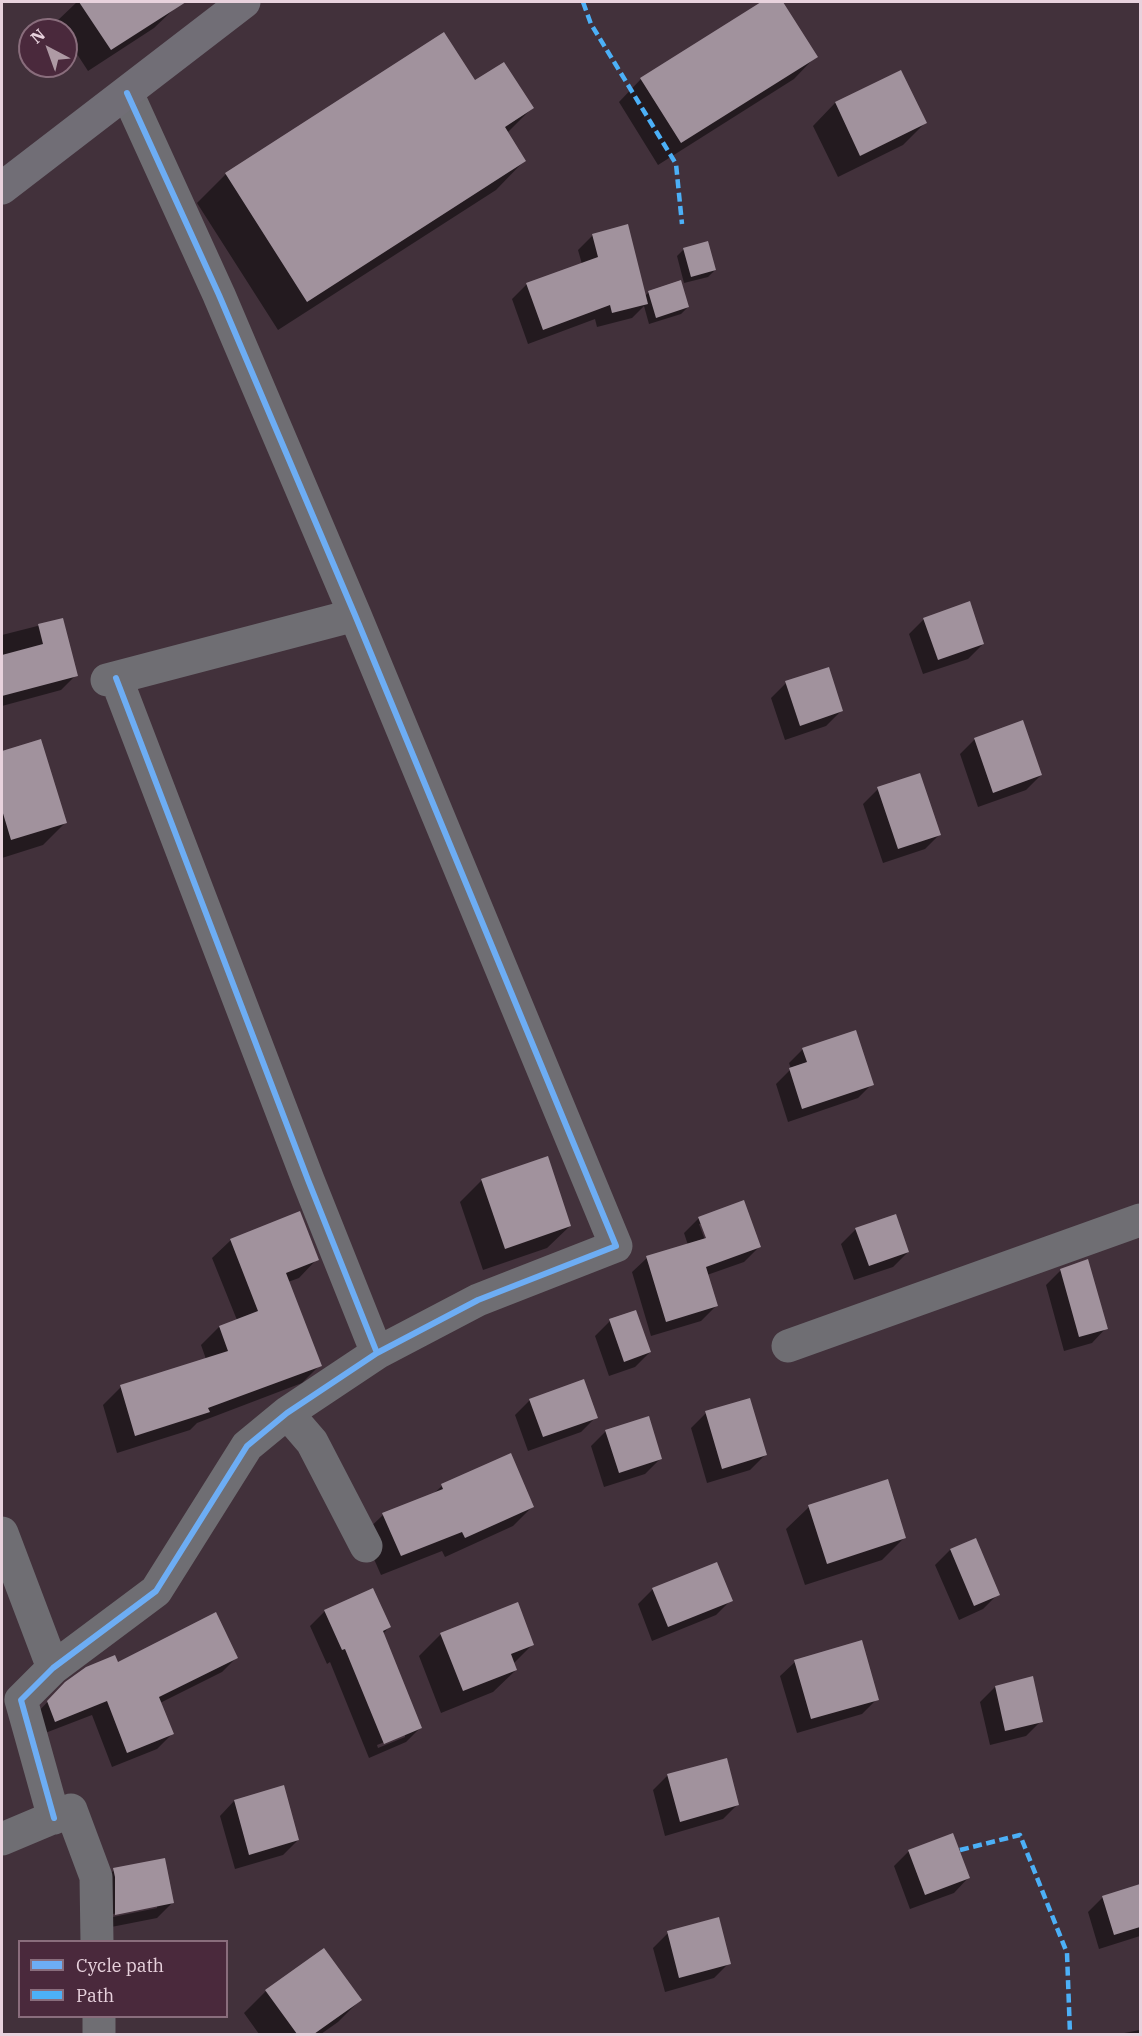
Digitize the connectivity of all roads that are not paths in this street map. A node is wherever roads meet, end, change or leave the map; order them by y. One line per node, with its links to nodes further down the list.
1 (226, 8): 2 (main road)
2 (127, 93): 3 (main road); 4 (street)
3 (2, 188)
4 (355, 615): 7 (street); 7 (street)
5 (1140, 1220): 6 (street)
6 (788, 1346)
7 (377, 1353): 8 (street)
8 (287, 1413): 10 (street); 11 (street)
9 (2, 1533): 11 (street)
10 (366, 1546)
11 (53, 1668): 12 (street)
12 (54, 1818): 13 (street); 14 (street)
13 (2, 1839)
14 (97, 1940)
15 (99, 2018): 16 (street)
16 (99, 2034)

